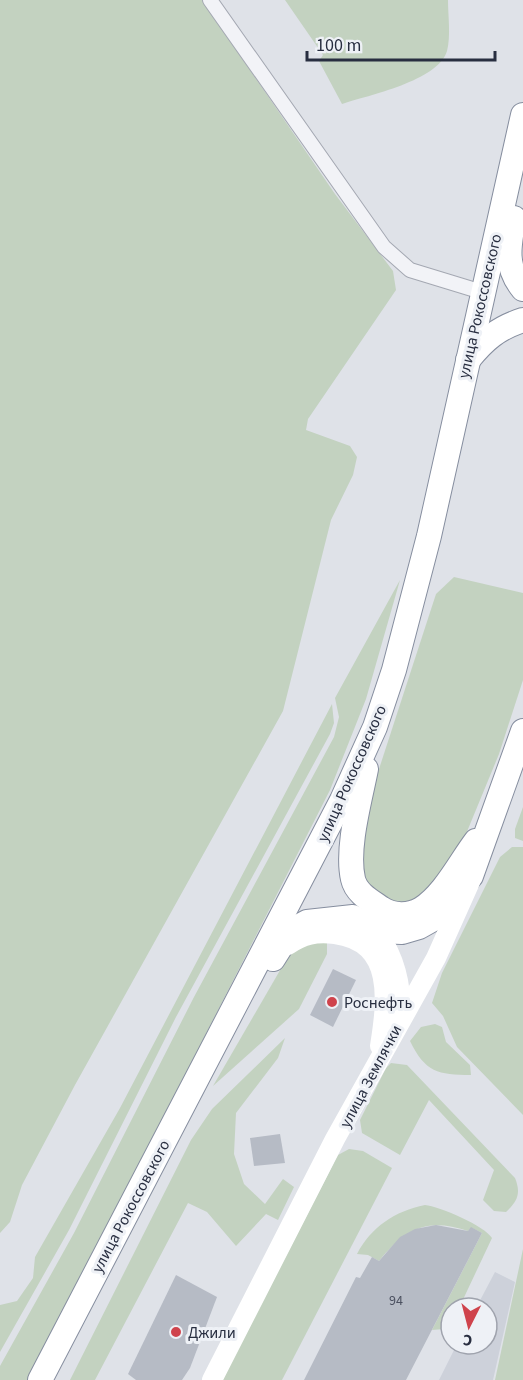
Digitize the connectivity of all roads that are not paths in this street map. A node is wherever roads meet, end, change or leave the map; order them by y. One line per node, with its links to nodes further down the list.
1 (210, 0): 7 (street)
2 (523, 115): 7 (highway, улица Рокоссовского)
3 (523, 177): 4 (highway, улица Рокоссовского)
4 (509, 241): 5 (main road); 6 (highway, улица Рокоссовского)
5 (523, 271)
6 (523, 289)
7 (482, 292): 9 (highway, улица Рокоссовского)
8 (523, 321): 9 (highway)
9 (466, 362): 10 (highway, улица Рокоссовского)
10 (375, 727): 12 (highway, улица Рокоссовского); 13 (highway)
11 (523, 731): 13 (highway, улица Землячки)
12 (342, 800): 15 (highway); 20 (highway, улица Рокоссовского)
13 (489, 825): 14 (highway, улица Землячки)
14 (471, 876): 16 (highway); 18 (main road, улица Землячки)
15 (353, 917): 16 (highway); 17 (highway, улица Рокоссовского)
16 (377, 931): 18 (main road)
17 (276, 953): 19 (main road); 21 (highway, улица Рокоссовского)
18 (401, 1018): 19 (main road, улица Землячки)
19 (376, 1066): 22 (main road, улица Землячки)
20 (39, 1380)
21 (57, 1380)
22 (212, 1380)

